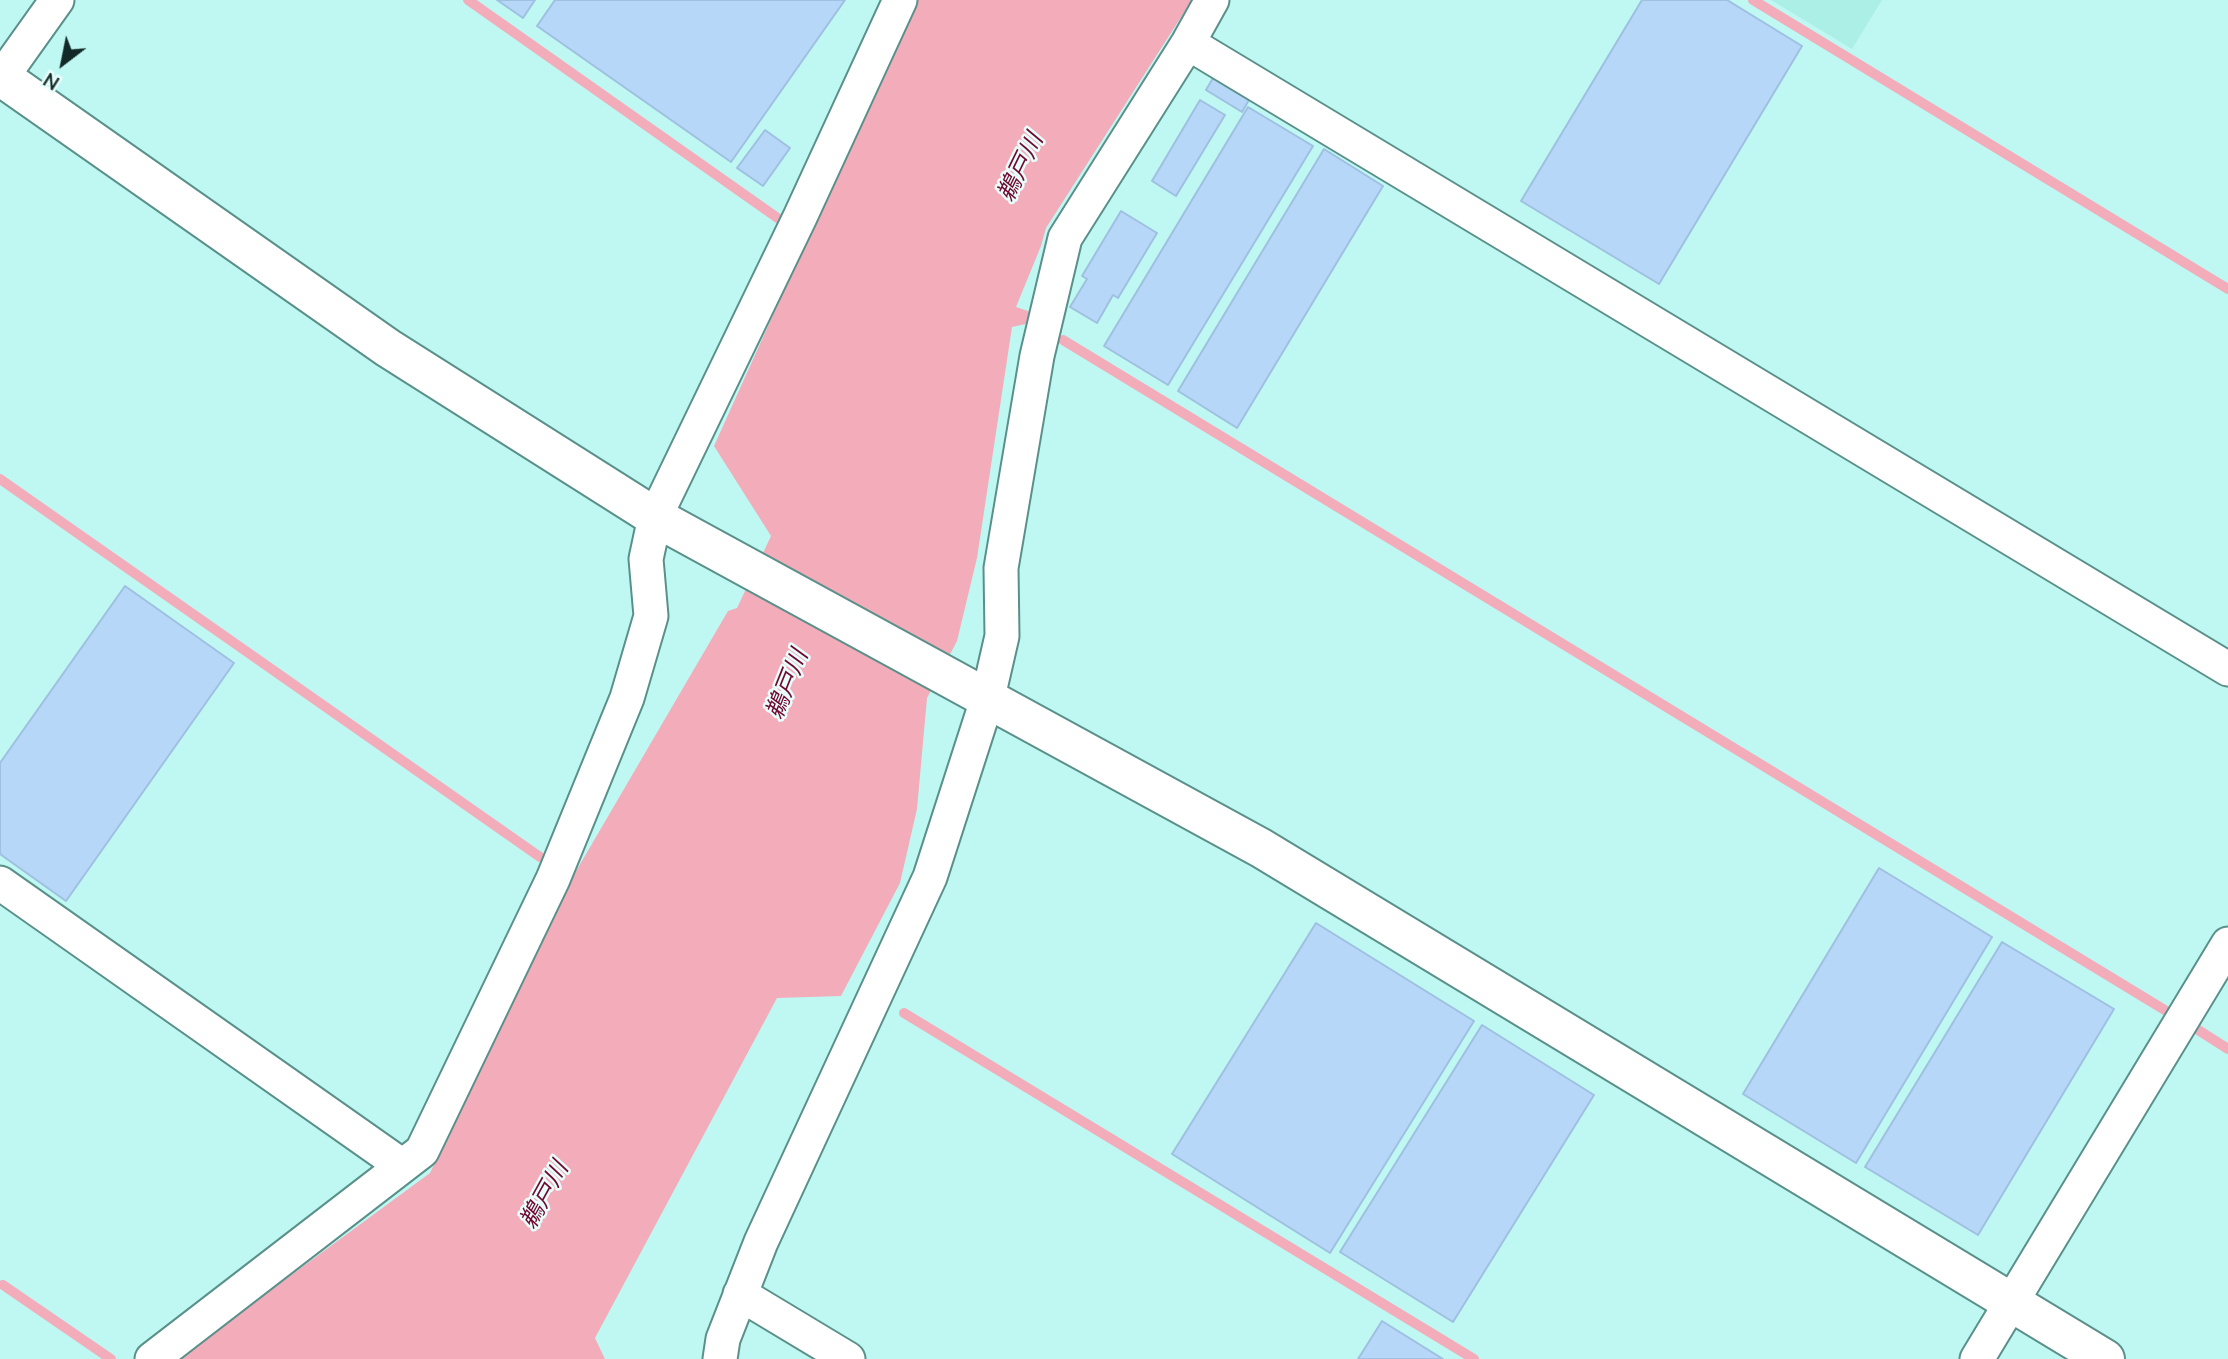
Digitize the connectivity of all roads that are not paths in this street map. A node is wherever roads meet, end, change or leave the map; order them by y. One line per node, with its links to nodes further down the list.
1 (57, 0): 5 (street)
2 (900, 0): 6 (street)
3 (1212, 0): 4 (street)
4 (1188, 43): 7 (street); 8 (street)
5 (1, 78): 6 (street)
6 (655, 517): 8 (street); 11 (street)
7 (2228, 669)
8 (988, 697): 12 (street); 13 (street)
9 (0, 883): 11 (street)
10 (2228, 944): 13 (street)
11 (401, 1165): 14 (street)
12 (740, 1294): 15 (street); 16 (street)
13 (2012, 1302): 17 (street); 18 (street)
14 (152, 1359)
15 (720, 1359)
16 (848, 1359)
17 (1977, 1359)
18 (2105, 1359)

